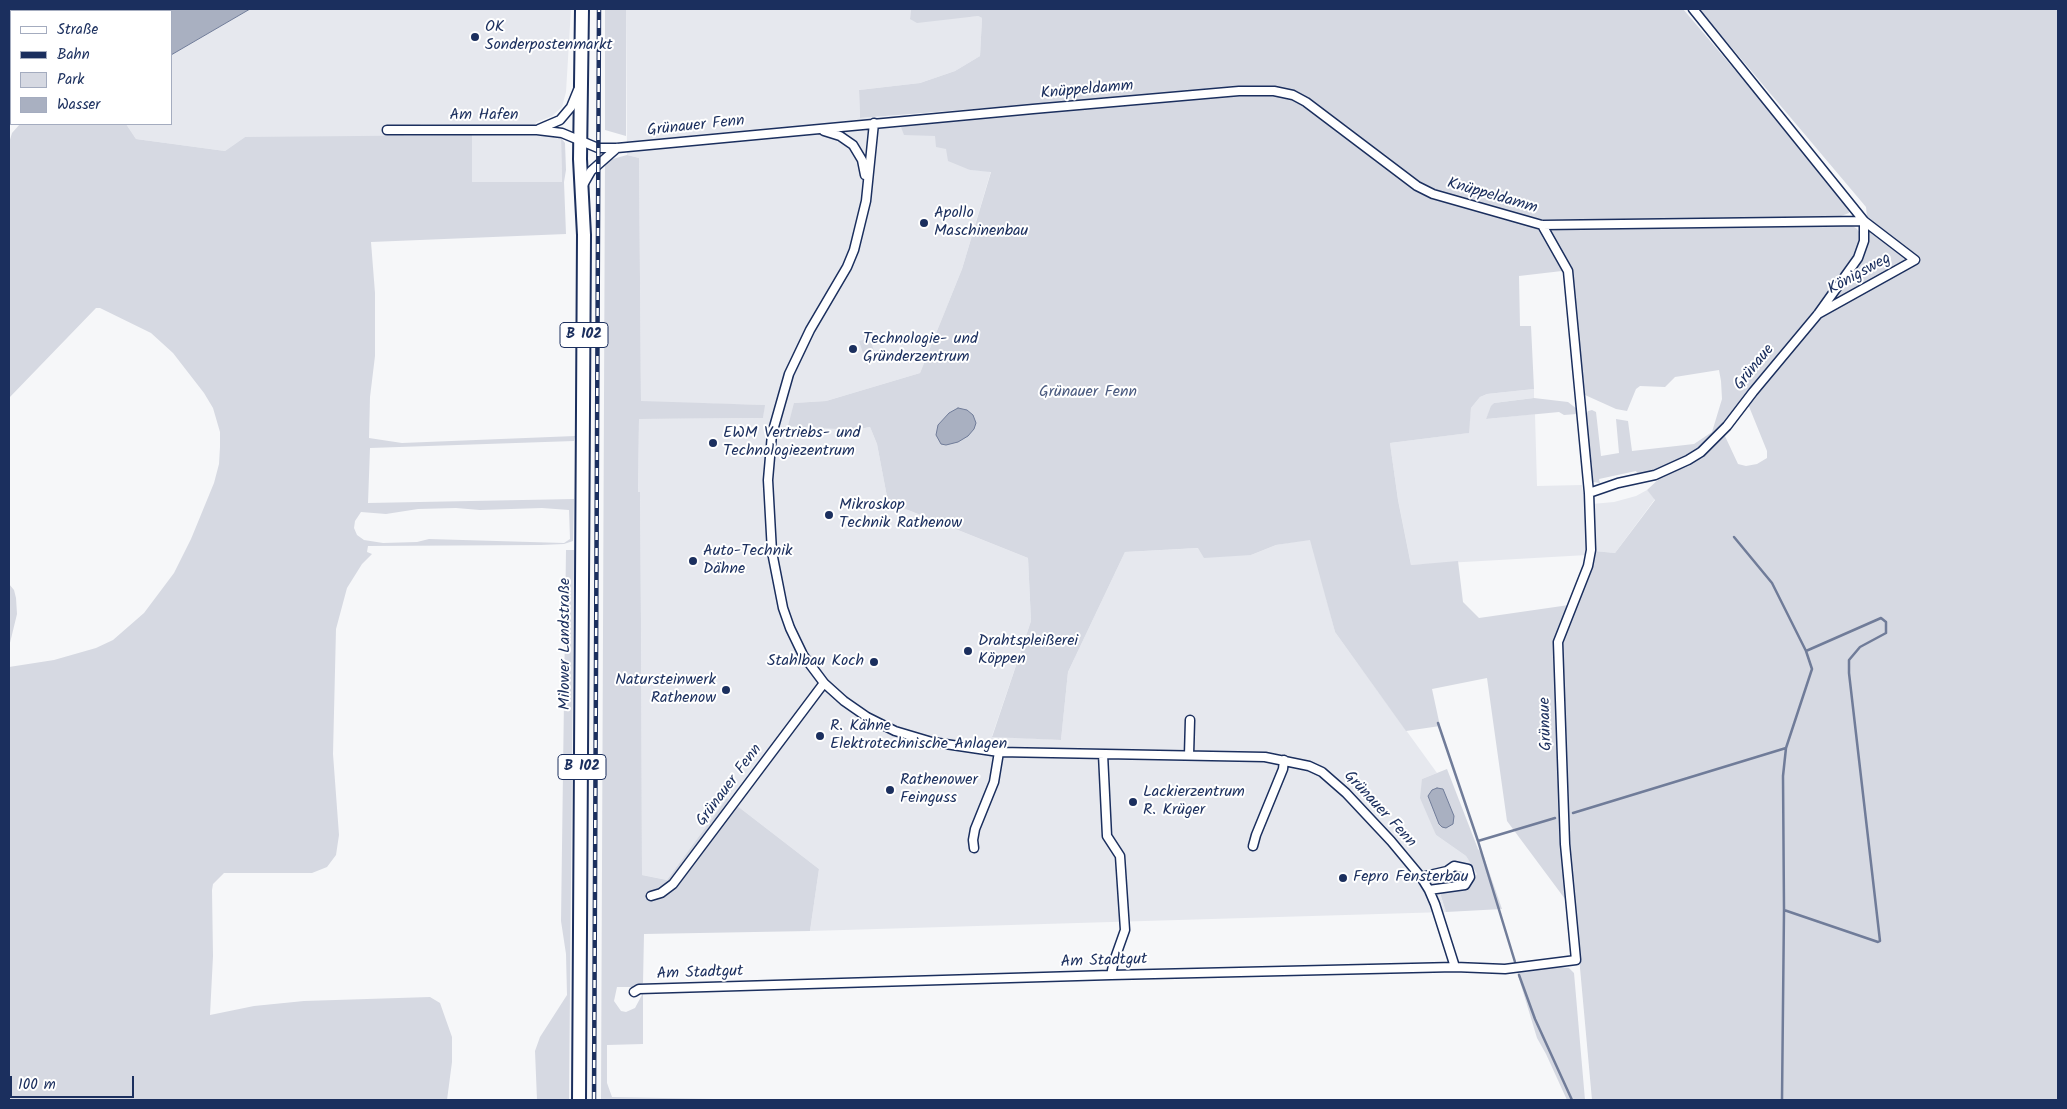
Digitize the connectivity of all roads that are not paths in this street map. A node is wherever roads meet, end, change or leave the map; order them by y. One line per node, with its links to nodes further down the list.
1 (582, 9): 3 (main road, Milower Landstraße / B 102)
2 (1693, 9): 12 (street)
3 (581, 84): 7 (street, Milower Landstraße); 8 (main road, Milower Landstraße / B 102)
4 (874, 123): 5 (street, Grünauer Fenn); 11 (street, Grünauer Fenn); 13 (street, Knüppeldamm)
5 (816, 129): 9 (street, Grünauer Fenn); 11 (street, Grünauer Fenn)
6 (388, 130): 7 (street, Am Hafen)
7 (537, 130): 8 (street, Am Hafen)
8 (580, 140): 9 (street, Grünauer Fenn); 10 (main road, Milower Landstraße / B 102)
9 (617, 148): 10 (street)
10 (582, 188): 31 (main road, Milower Landstraße / B 102)
11 (867, 189): 16 (street, Grünauer Fenn)
12 (1864, 221): 13 (street, Knüppeldamm); 14 (street, Grünaue); 14 (street, Königsweg)
13 (1542, 225): 15 (street, Grünaue)
14 (1818, 314): 15 (street, Grünaue)
15 (1589, 493): 27 (street, Grünaue)
16 (824, 683): 18 (street, Grünauer Fenn); 26 (street, Grünauer Fenn)
17 (1190, 720): 20 (street)
18 (999, 752): 19 (street, Grünauer Fenn); 23 (street)
19 (1102, 754): 20 (street, Grünauer Fenn); 29 (street)
20 (1188, 755): 21 (street, Grünauer Fenn)
21 (1284, 760): 22 (street); 24 (street, Grünauer Fenn)
22 (1253, 846)
23 (974, 848)
24 (1421, 877): 25 (street, Grünauer Fenn); 25 (street)
25 (1429, 890): 28 (street, Grünauer Fenn)
26 (651, 896)
27 (1576, 960): 28 (street, Am Stadtgut)
28 (1455, 967): 29 (street, Am Stadtgut)
29 (1112, 975): 30 (street, Am Stadtgut)
30 (634, 992)
31 (579, 1100)

